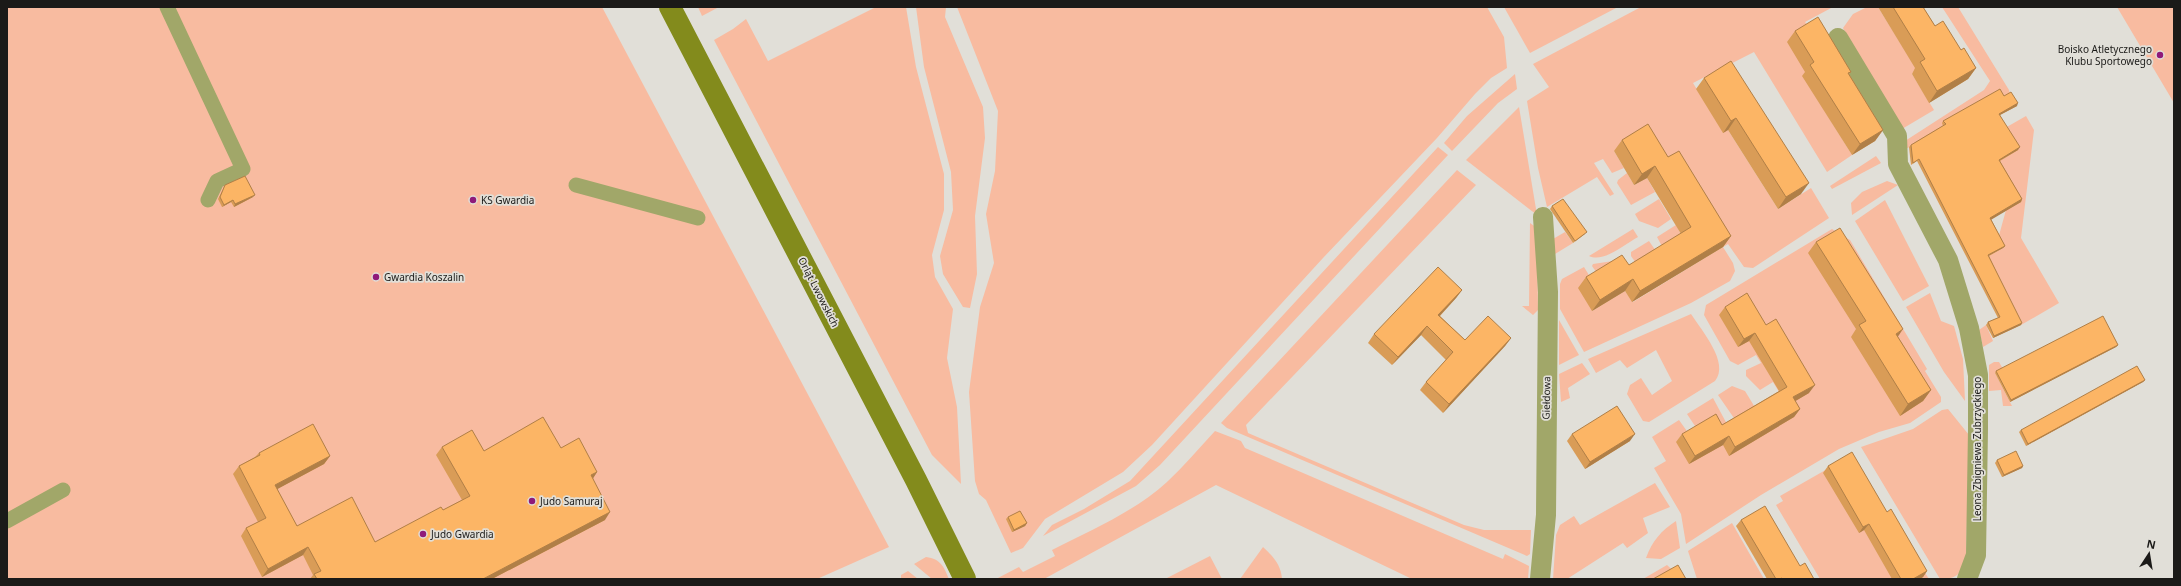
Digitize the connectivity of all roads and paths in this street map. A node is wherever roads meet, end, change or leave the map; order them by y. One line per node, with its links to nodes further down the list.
1 (167, 7): 5 (street)
2 (670, 7): 10 (main road, Orląt Lwowskich)
3 (1838, 38): 12 (street, Leona Zbigniewa Zubrzyckiego)
4 (576, 185): 7 (street)
5 (208, 200)
6 (1543, 217): 11 (street, Giełdowa)
7 (698, 218)
8 (63, 490): 9 (street)
9 (7, 521)
10 (965, 579)
11 (1540, 579)
12 (1967, 579)

